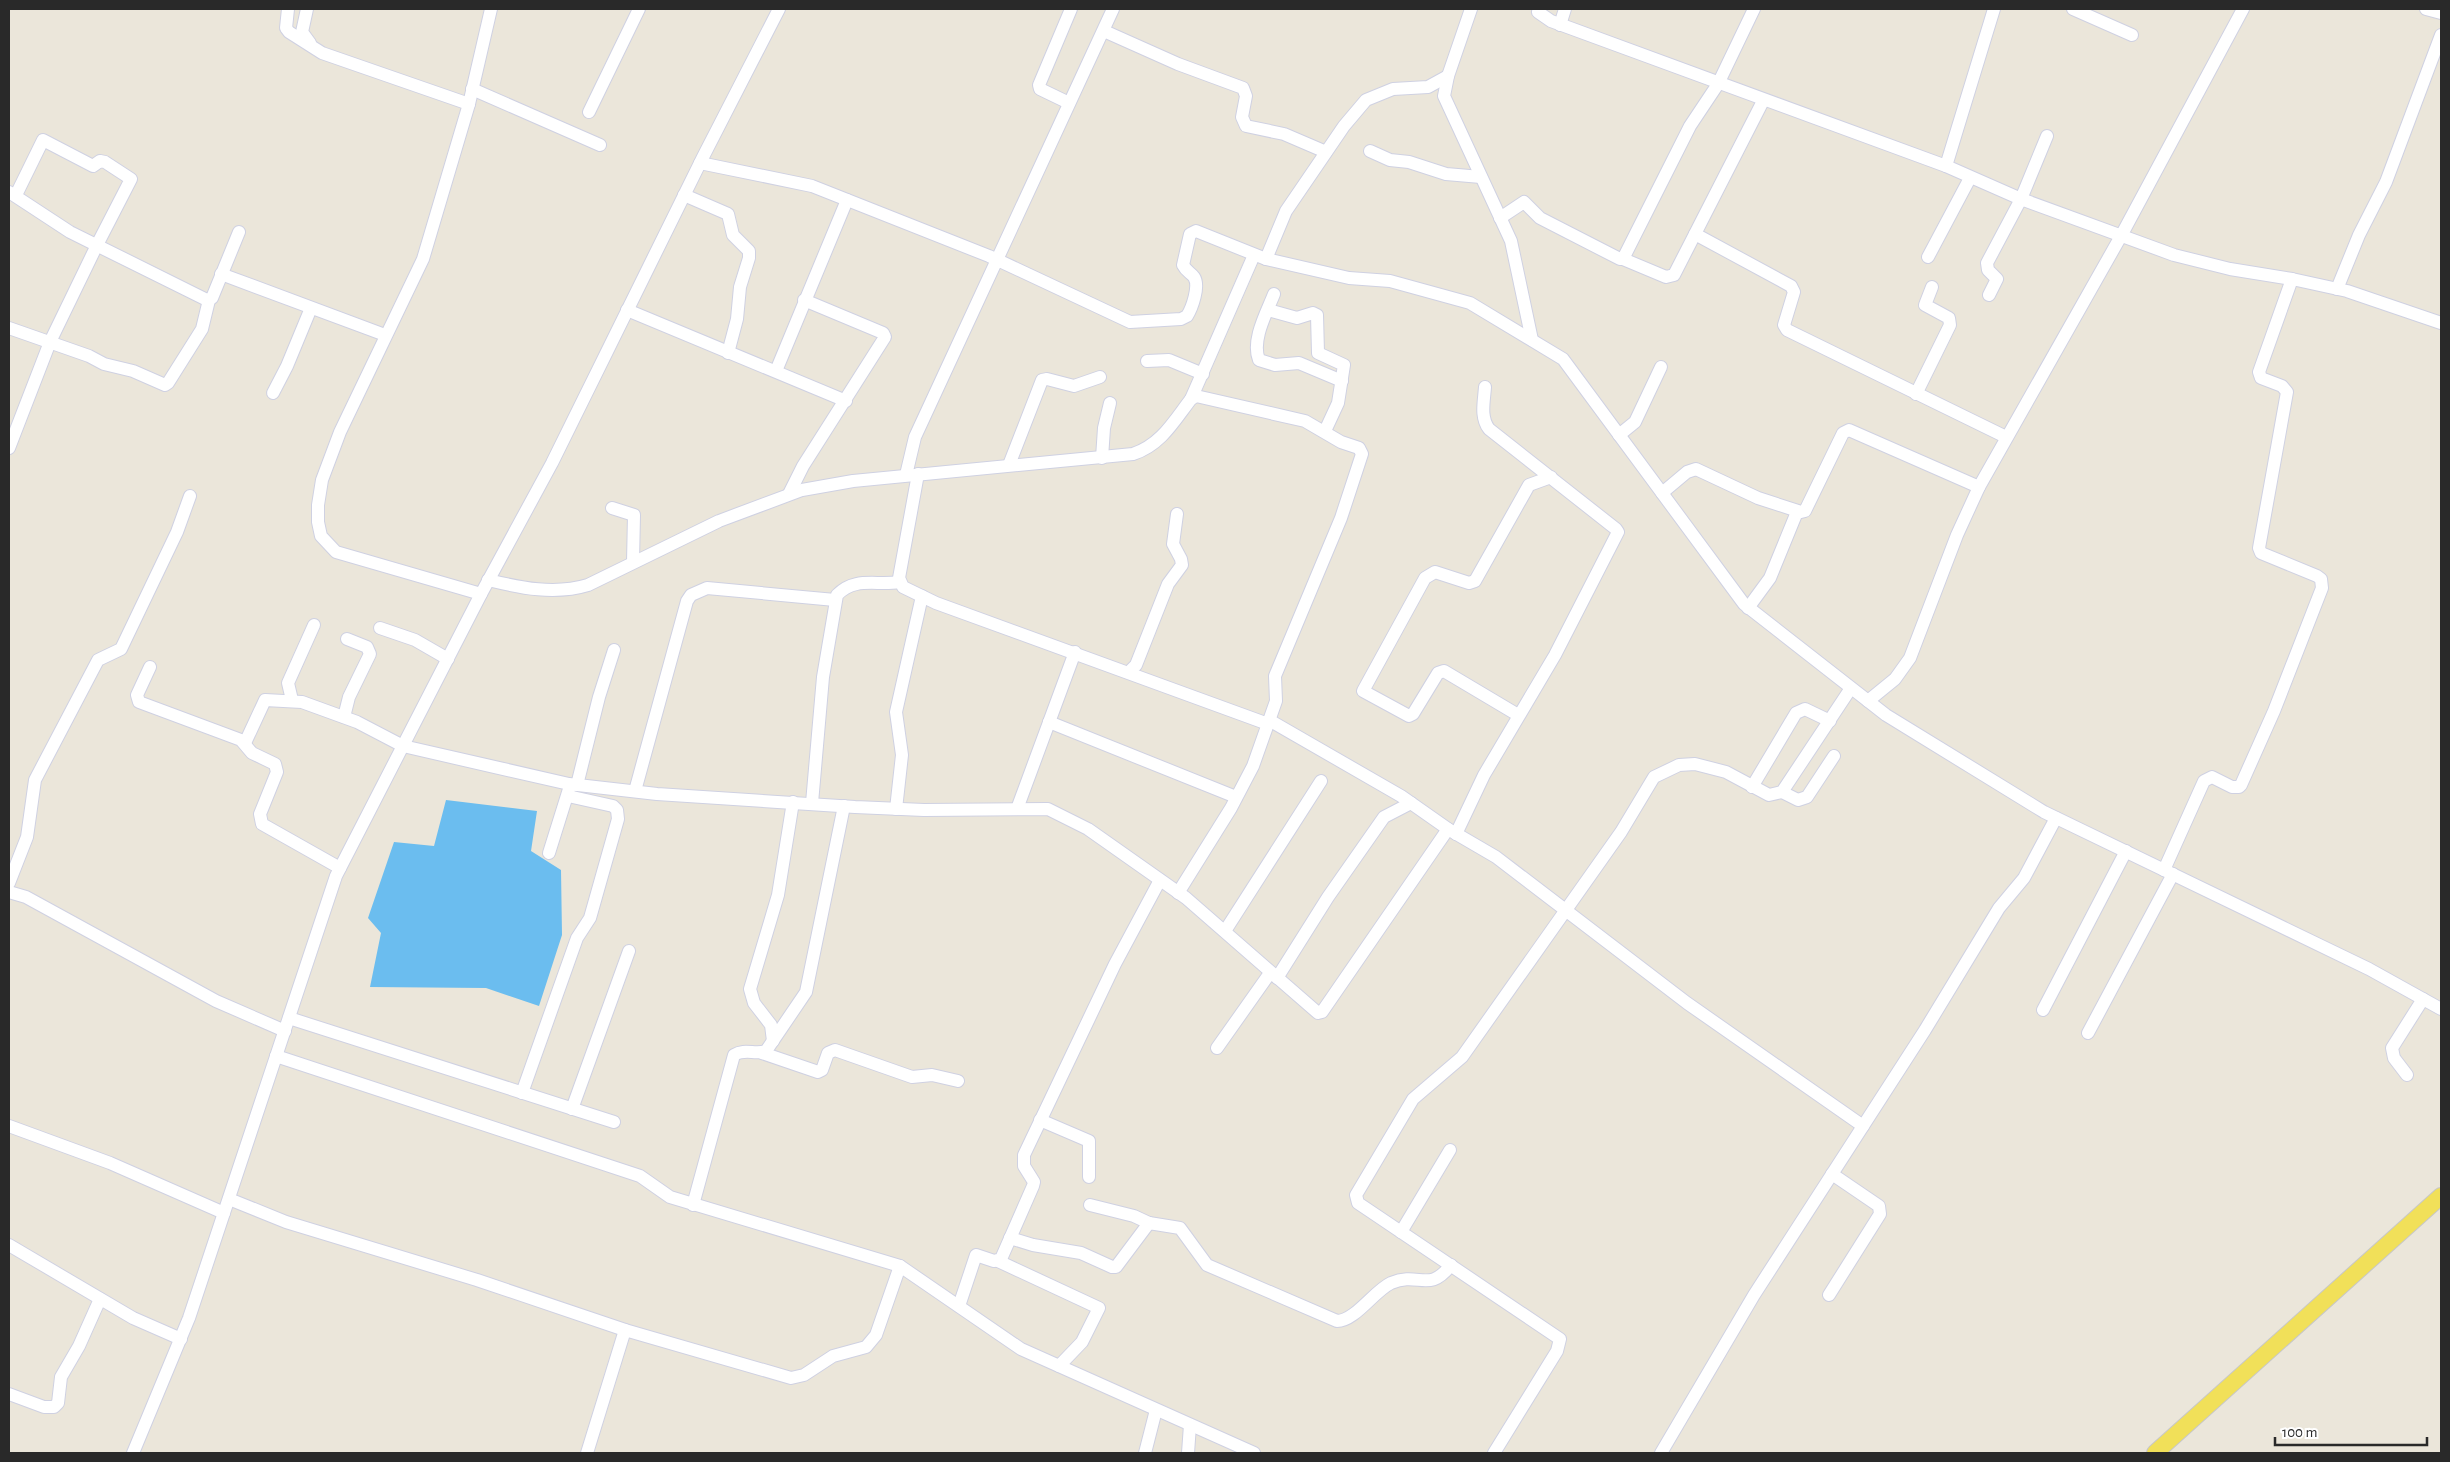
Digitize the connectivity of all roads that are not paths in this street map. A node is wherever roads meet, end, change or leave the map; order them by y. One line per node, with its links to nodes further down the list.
1 (288, 9): 21 (street)
2 (307, 9): 21 (street)
3 (491, 9): 24 (street)
4 (639, 9): 28 (street)
5 (780, 9): 33 (street)
6 (1071, 9): 26 (street)
7 (1113, 9): 18 (street)
8 (1471, 9): 22 (street)
9 (1539, 9): 17 (street)
10 (1565, 9): 17 (street)
11 (1754, 9): 23 (street)
12 (1994, 9): 34 (street)
13 (2073, 9): 19 (street)
14 (2243, 9): 44 (street)
15 (2426, 9): 16 (street)
16 (2441, 13)
17 (1560, 25): 23 (street)
18 (1104, 31): 26 (street); 32 (street)
19 (2132, 35)
20 (2441, 36): 53 (street)
21 (313, 47): 27 (street)
22 (1448, 76): 32 (street); 35 (street)
23 (1718, 84): 25 (street); 48 (street)
24 (472, 90): 27 (street); 30 (street)
25 (1763, 100): 34 (street); 43 (street)
26 (1069, 103): 49 (street)
27 (469, 104): 63 (street)
28 (589, 112)
29 (2048, 136): 39 (street)
30 (600, 145)
31 (1370, 151): 35 (street)
32 (1326, 152): 46 (street)
33 (700, 163): 38 (street); 40 (street)
34 (1946, 166): 36 (street)
35 (1481, 177): 41 (street)
36 (1970, 178): 39 (street); 47 (street)
37 (11, 194): 45 (street); 45 (street)
38 (684, 195): 59 (street); 66 (street)
39 (2021, 199): 44 (street); 55 (street)
40 (847, 200): 49 (street); 57 (street)
41 (1500, 218): 48 (street); 64 (street)
42 (239, 232): 50 (street)
43 (1694, 234): 48 (street); 75 (street)
44 (2122, 236): 51 (street); 81 (street)
45 (97, 244): 56 (street); 65 (street)
46 (1260, 257): 49 (street); 64 (street); 70 (street)
47 (1928, 258)
48 (1623, 259)
49 (997, 260): 85 (street)
50 (221, 274): 56 (street); 58 (street)
51 (2292, 279): 53 (street); 137 (street)
52 (1932, 287): 75 (street)
53 (2337, 289): 61 (street)
54 (1274, 294): 60 (street)
55 (1989, 295)
56 (210, 300): 65 (street)
57 (804, 300): 69 (street); 77 (street)
58 (311, 308): 63 (street); 74 (street)
59 (627, 310): 66 (street); 95 (street)
60 (1268, 310): 72 (street); 72 (street)
61 (2441, 323)
62 (9, 328): 65 (street)
63 (385, 335): 97 (street)
64 (1532, 340): 80 (street)
65 (50, 342): 82 (street)
66 (728, 353): 69 (street)
67 (1147, 361): 70 (street)
68 (1661, 368): 80 (street)
69 (776, 371): 77 (street)
70 (1203, 374): 76 (street)
71 (1100, 377): 84 (street)
72 (1342, 381): 79 (street)
73 (1485, 387): 86 (street)
74 (272, 393)
75 (1916, 394): 81 (street)
76 (1191, 399): 79 (street); 83 (street)
77 (846, 400): 89 (street)
78 (1110, 403): 83 (street)
79 (1325, 431): 116 (street)
80 (1619, 435): 88 (street)
81 (2006, 437): 87 (street)
82 (9, 448)
83 (1102, 458): 84 (street)
84 (1008, 465): 85 (street)
85 (912, 474): 89 (street); 96 (street)
86 (1551, 477): 112 (street); 112 (street)
87 (1979, 487): 92 (street); 111 (street)
88 (1662, 492): 92 (street); 100 (street)
89 (789, 494): 94 (street)
90 (190, 496): 139 (street)
91 (612, 508): 94 (street)
92 (1798, 512): 100 (street)
93 (1177, 514): 108 (street)
94 (633, 562): 95 (street)
95 (488, 580): 97 (street)
96 (899, 582): 98 (street); 99 (street)
97 (481, 594): 106 (street)
98 (922, 596): 105 (street); 130 (street)
99 (835, 600): 123 (street); 127 (street)
100 (1748, 608): 109 (street)
101 (314, 625): 110 (street)
102 (380, 628): 106 (street)
103 (346, 639): 113 (street)
104 (614, 650): 122 (street)
105 (1075, 652): 108 (street); 115 (street)
106 (448, 659): 118 (street)
107 (150, 667): 117 (street)
108 (1129, 672): 116 (street)
109 (1851, 688): 111 (street); 114 (street)
110 (292, 700): 113 (street); 117 (street)
111 (1868, 701): 132 (street)
112 (1518, 714): 133 (street)
113 (344, 717): 118 (street)
114 (1830, 721): 121 (street); 124 (street)
115 (1049, 722): 125 (street); 131 (street)
116 (1269, 722): 125 (street); 128 (street)
117 (245, 743): 136 (street)
118 (403, 746): 122 (street); 136 (street)
119 (1834, 756): 124 (street)
120 (1321, 781): 143 (street)
121 (1752, 787): 124 (street); 142 (street)
122 (571, 789): 123 (street); 135 (street); 158 (street)
123 (635, 792): 126 (street)
124 (1782, 792)
125 (1236, 798): 141 (street)
126 (793, 802): 127 (street); 152 (street)
127 (812, 803): 129 (street)
128 (1411, 803): 133 (street); 145 (street)
129 (844, 806): 130 (street); 152 (street)
130 (896, 809): 131 (street)
131 (1017, 809): 138 (street)
132 (2056, 818): 134 (street); 162 (street)
133 (1452, 831): 142 (street); 145 (street)
134 (2126, 851): 137 (street); 148 (street)
135 (549, 853)
136 (340, 868): 149 (street)
137 (2168, 872): 146 (street); 151 (street)
138 (1160, 880): 141 (street); 160 (street)
139 (9, 883)
140 (9, 892): 150 (street)
141 (1178, 893): 143 (street)
142 (1566, 911): 162 (street); 173 (street)
143 (1224, 931): 145 (street)
144 (629, 952): 159 (street)
145 (1273, 975): 153 (street)
146 (2423, 999): 147 (street); 156 (street)
147 (2441, 1009)
148 (2043, 1010)
149 (289, 1018): 150 (street); 158 (street)
150 (285, 1031): 155 (street)
151 (2088, 1033)
152 (772, 1041): 154 (street)
153 (1217, 1048)
154 (762, 1053): 157 (street); 169 (street)
155 (276, 1056): 168 (street); 169 (street)
156 (2407, 1075)
157 (958, 1081)
158 (522, 1093): 159 (street)
159 (572, 1109): 161 (street)
160 (1040, 1120): 166 (street); 174 (street)
161 (614, 1122)
162 (1864, 1126): 165 (street)
163 (9, 1127): 171 (street)
164 (1450, 1150): 173 (street)
165 (1832, 1174): 179 (street); 194 (street)
166 (1088, 1178)
167 (2441, 1196): 195 (main road)
168 (229, 1199): 171 (street); 182 (street)
169 (693, 1204): 178 (street)
170 (1090, 1205): 172 (street)
171 (224, 1213): 183 (street)
172 (1149, 1223): 174 (street); 177 (street)
173 (1401, 1232): 177 (street)
174 (1010, 1238): 176 (street)
175 (9, 1245): 180 (street)
176 (998, 1262): 181 (street); 184 (street)
177 (1451, 1265): 193 (street)
178 (900, 1266): 181 (street); 182 (street)
179 (1829, 1295)
180 (100, 1298): 183 (street); 185 (street)
181 (959, 1306): 184 (street)
182 (625, 1330): 189 (street)
183 (181, 1339): 188 (street)
184 (1059, 1366): 186 (street)
185 (9, 1394)
186 (1156, 1410): 187 (street); 190 (street)
187 (1190, 1425): 191 (street); 192 (street)
188 (133, 1453)
189 (587, 1453)
190 (1146, 1453)
191 (1188, 1453)
192 (1254, 1453)
193 (1494, 1453)
194 (1661, 1453)
195 (2155, 1453)

